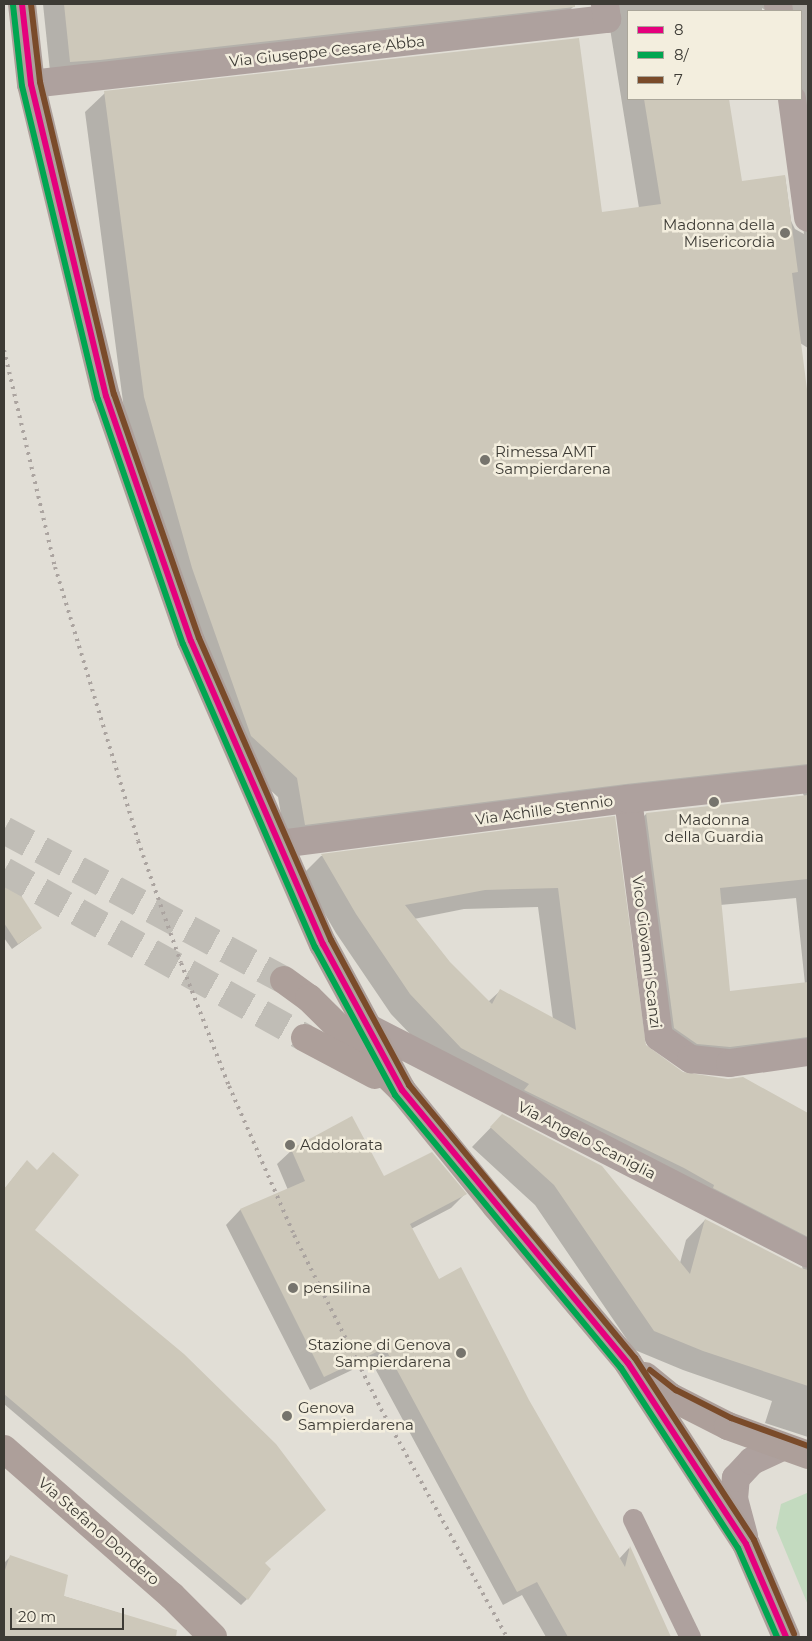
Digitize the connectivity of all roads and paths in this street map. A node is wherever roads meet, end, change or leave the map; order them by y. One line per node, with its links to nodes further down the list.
1 (22, 4): 3 (main road)
2 (605, 4): 3 (street, Via Giuseppe Cesare Abba)
3 (31, 84): 8 (main road)
4 (792, 100): 5 (street)
5 (808, 218)
6 (808, 779): 7 (street, Via Achille Stennio)
7 (628, 799): 8 (street, Via Achille Stennio); 12 (street, Vico Giovanni Scanzi)
8 (280, 844): 10 (main road)
9 (284, 980): 13 (main road)
10 (366, 1026): 13 (main road); 14 (street, Via Angelo Scaniglia)
11 (305, 1038): 13 (main road)
12 (808, 1052)
13 (402, 1090): 15 (main road)
14 (808, 1254)
15 (628, 1363): 16 (main road); 20 (main road)
16 (782, 1447): 18 (main road); 20 (street)
17 (4, 1448): 21 (main road, Via Stefano Dondero)
18 (808, 1455)
19 (633, 1519): 22 (lane)
20 (746, 1544): 23 (main road)
21 (213, 1637)
22 (690, 1637)
23 (786, 1637)

